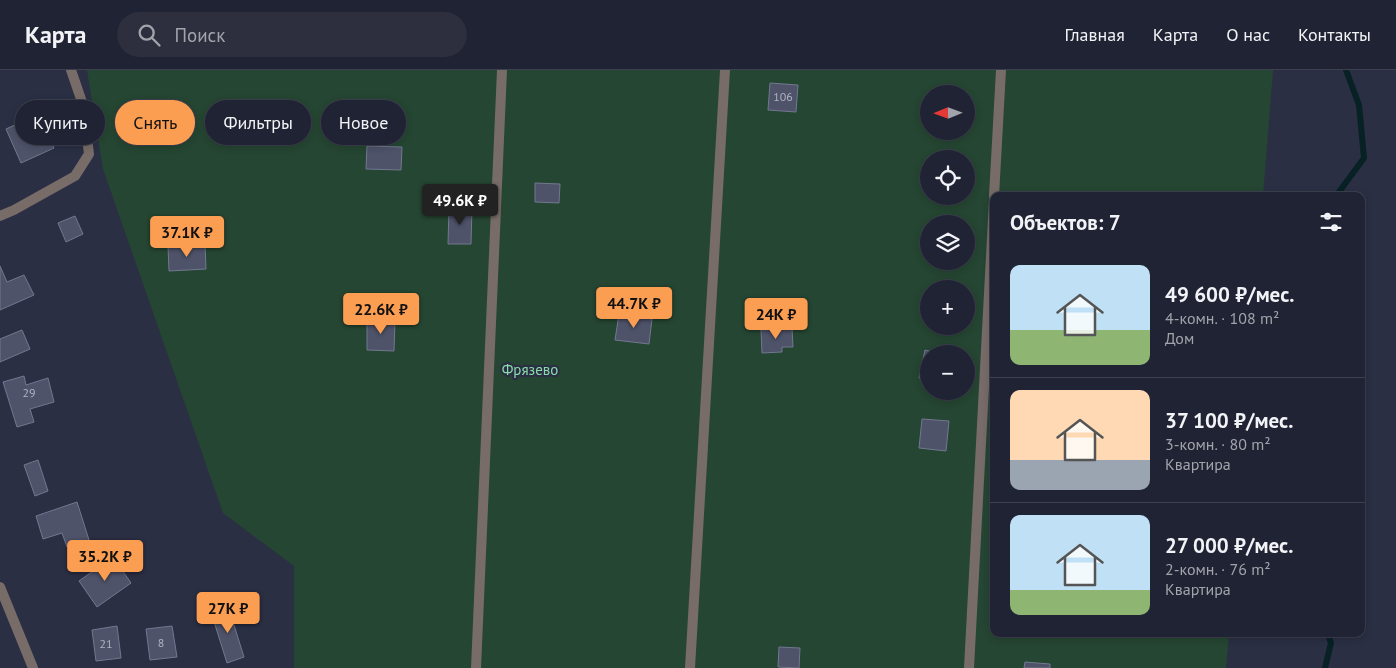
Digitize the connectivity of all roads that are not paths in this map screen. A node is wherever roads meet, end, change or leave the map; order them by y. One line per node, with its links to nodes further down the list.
1 (71, 70): 6 (street)
2 (502, 70): 10 (street)
3 (725, 70): 11 (street)
4 (1001, 70): 5 (street)
5 (994, 192)
6 (0, 216)
7 (990, 275): 12 (street)
8 (0, 587): 9 (street)
9 (33, 668)
10 (476, 668)
11 (690, 668)
12 (969, 668)

